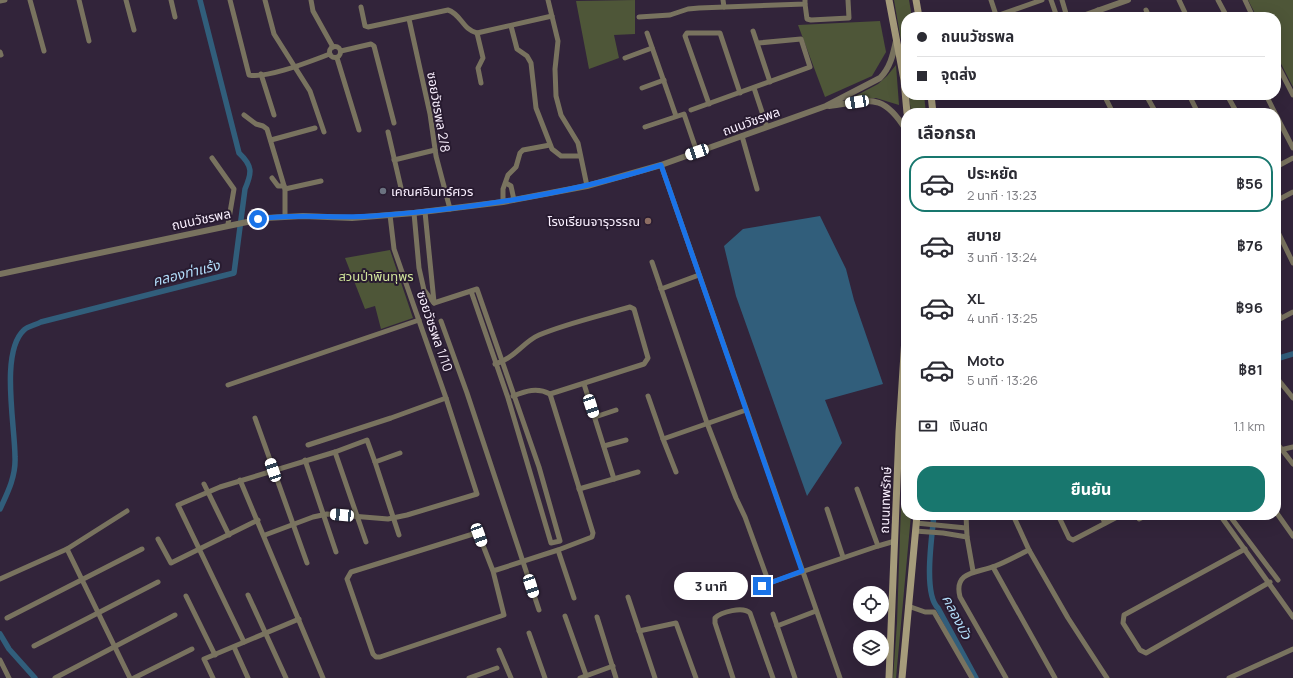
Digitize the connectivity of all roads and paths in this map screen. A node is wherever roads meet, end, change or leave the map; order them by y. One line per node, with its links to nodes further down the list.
1 (5, 0): 23 (street)
2 (30, 0): 51 (street)
3 (79, 0): 47 (street)
4 (126, 0): 42 (street)
5 (171, 0): 39 (street)
6 (230, 0): 59 (street)
7 (265, 0): 57 (street)
8 (311, 0): 49 (street)
9 (548, 0): 37 (street)
10 (723, 0): 27 (street)
11 (848, 0): 24 (street)
12 (889, 0): 46 (main road)
13 (916, 0): 28 (main road)
14 (991, 0): 29 (street)
15 (1024, 0): 25 (street)
16 (1042, 0): 25 (street)
17 (1051, 0): 31 (street)
18 (1062, 0): 32 (street)
19 (1128, 0): 33 (street)
20 (1179, 0): 34 (street)
21 (1218, 0): 35 (street)
22 (1245, 0): 36 (street)
23 (0, 1)
24 (805, 2): 27 (street)
25 (1026, 6): 30 (street)
26 (361, 7): 40 (street)
27 (724, 7): 38 (street)
28 (918, 12)
29 (996, 12)
30 (1009, 12)
31 (1055, 12)
32 (1066, 12)
33 (1103, 12)
34 (1185, 12)
35 (1224, 12)
36 (1251, 12)
37 (552, 16): 41 (street); 92 (street)
38 (638, 16)
39 (175, 17)
40 (409, 19): 44 (street); 90 (street, ซอยวัชรพล 2/8)
41 (511, 26): 44 (street); 88 (street)
42 (134, 30)
43 (753, 31): 48 (street)
44 (477, 33): 62 (street)
45 (647, 33): 50 (street)
46 (897, 36): 56 (main road); 71 (street, ถนนวัชรพล)
47 (89, 41)
48 (758, 43): 61 (street); 61 (street)
49 (333, 47): 52 (street); 53 (street)
50 (652, 48): 55 (street); 60 (street)
51 (44, 51)
52 (341, 51): 54 (street); 78 (street)
53 (330, 54): 54 (street); 57 (street)
54 (337, 58): 83 (street)
55 (624, 58)
56 (901, 64)
57 (295, 66): 59 (street); 84 (street)
58 (1281, 72): 66 (street)
59 (261, 74): 75 (street)
60 (664, 80): 63 (street); 76 (street)
61 (770, 82): 64 (street)
62 (481, 83)
63 (642, 88)
64 (754, 88): 65 (street); 81 (street)
65 (740, 93): 70 (street); 70 (street)
66 (1293, 95)
67 (932, 100): 69 (main road)
68 (934, 100): 69 (street)
69 (932, 103): 72 (main road)
70 (709, 104): 73 (street)
71 (826, 106): 77 (street, ถนนวัชรพล); 81 (street, ถนนวัชรพล)
72 (932, 108)
73 (691, 110)
74 (244, 115): 87 (street)
75 (274, 115)
76 (676, 116): 80 (street); 91 (street)
77 (901, 122)
78 (394, 124)
79 (1281, 124): 89 (street)
80 (645, 127)
81 (767, 127): 86 (street, ถนนวัชรพล)
82 (315, 128): 87 (street)
83 (359, 130)
84 (324, 132)
85 (388, 132): 95 (street)
86 (742, 136): 91 (street, ถนนวัชรพล); 104 (street)
87 (271, 140): 102 (street)
88 (550, 145): 92 (street); 100 (street)
89 (1293, 148)
90 (435, 150): 95 (street); 109 (street, ซอยวัชรพล 2/8)
91 (697, 152): 97 (street, ถนนวัชรพล)
92 (580, 156): 101 (street)
93 (212, 158): 114 (street)
94 (1293, 158): 96 (street)
95 (394, 160): 103 (street)
96 (1281, 164)
97 (661, 165): 101 (street, ถนนวัชรพล); 119 (street)
98 (272, 178): 102 (street)
99 (321, 181): 102 (street)
100 (506, 183): 107 (street); 108 (street)
101 (587, 186): 107 (street, ถนนวัชรพล)
102 (284, 188): 113 (street)
103 (400, 188)
104 (756, 189)
105 (1293, 192): 106 (street)
106 (1281, 198)
107 (514, 200): 108 (street, ถนนวัชรพล)
108 (503, 202): 109 (street, ถนนวัชรพล)
109 (450, 209): 110 (street, ถนนวัชรพล)
110 (425, 212): 111 (street, ถนนวัชรพล); 122 (street)
111 (414, 213): 112 (street, ถนนวัชรพล); 122 (street)
112 (390, 215): 113 (street, ถนนวัชรพล); 125 (street, ซอยวัชรพล 1/10)
113 (286, 216): 114 (street, ถนนวัชรพล)
114 (231, 224): 118 (street, ถนนวัชรพล)
115 (1281, 238): 117 (street)
116 (652, 262): 120 (street)
117 (1293, 263)
118 (0, 274)
119 (699, 275): 120 (street); 140 (street)
120 (661, 289): 144 (street)
121 (471, 291): 122 (street); 127 (street); 128 (street)
122 (434, 303)
123 (1293, 312): 124 (street)
124 (1281, 318)
125 (419, 320): 131 (street); 135 (street, ซอยวัชรพล 1/10)
126 (441, 321): 206 (street)
127 (503, 361): 128 (street); 130 (street); 133 (street)
128 (495, 364): 136 (street)
129 (1281, 383): 137 (street)
130 (584, 384): 132 (street); 142 (street)
131 (228, 385)
132 (550, 394): 133 (street); 166 (street)
133 (515, 395): 136 (street); 158 (street)
134 (648, 396): 145 (street)
135 (446, 398): 147 (street); 173 (street, ซอยวัชรพล 1/10)
136 (508, 398): 160 (street)
137 (1293, 398)
138 (901, 400): 141 (main road, ถนนเทพรักษ์)
139 (616, 410): 142 (street)
140 (746, 410): 144 (street); 210 (street)
141 (900, 416): 151 (main road, ถนนเทพรักษ์)
142 (595, 417): 149 (street)
143 (255, 418): 159 (street)
144 (707, 423): 145 (street); 217 (street)
145 (663, 439): 162 (street)
146 (626, 440): 149 (street)
147 (308, 445)
148 (901, 445): 151 (main road)
149 (604, 446): 163 (street)
150 (1293, 447): 152 (street)
151 (899, 450): 195 (main road, ถนนเทพรักษ์)
152 (1282, 450): 157 (street)
153 (335, 452): 155 (street); 156 (street); 172 (street)
154 (400, 453): 156 (street)
155 (305, 460): 159 (street); 171 (street)
156 (375, 462): 173 (street)
157 (1293, 464)
158 (539, 467): 160 (street); 160 (street)
159 (273, 470): 164 (street); 186 (street)
160 (530, 470)
161 (638, 472): 163 (street)
162 (676, 472)
163 (614, 479): 166 (street)
164 (240, 480): 168 (street); 175 (street)
165 (204, 484): 168 (street)
166 (579, 489): 202 (street)
167 (857, 489): 197 (street)
168 (208, 492): 189 (street); 201 (street)
169 (827, 509): 205 (street)
170 (127, 512): 198 (street)
171 (323, 515): 172 (street); 186 (street); 204 (street)
172 (358, 517): 173 (street); 196 (street)
173 (393, 518): 191 (street)
174 (1281, 519): 192 (street)
175 (258, 520): 189 (street); 190 (street)
176 (916, 520): 188 (main road)
177 (918, 520): 187 (street)
178 (966, 520): 187 (street)
179 (1015, 520): 203 (street)
180 (1060, 520): 185 (street)
181 (1104, 520): 185 (street)
182 (1111, 520): 185 (street)
183 (1224, 520): 200 (street)
184 (1233, 520): 214 (street)
185 (1105, 523)
186 (293, 524): 190 (street); 207 (street)
187 (966, 528): 193 (street)
188 (915, 531): 193 (street); 223 (main road)
189 (229, 535): 201 (street)
190 (265, 535): 233 (street)
191 (399, 535)
192 (1293, 536)
193 (967, 537): 211 (street)
194 (158, 539): 201 (street)
195 (895, 541): 197 (street); 269 (main road, ถนนเทพรักษ์)
196 (366, 542)
197 (878, 546): 205 (street)
198 (67, 549): 212 (street); 213 (street)
199 (142, 549): 213 (street)
200 (1244, 549): 216 (street); 216 (street)
201 (199, 550): 238 (street)
202 (558, 550): 206 (street); 222 (street)
203 (1029, 550): 208 (street); 274 (street)
204 (336, 552)
205 (843, 557): 210 (street)
206 (523, 562): 209 (street); 224 (street)
207 (307, 564)
208 (993, 567): 211 (street); 273 (street)
209 (492, 571): 209 (street)
210 (802, 571): 217 (street); 225 (street)
211 (973, 571): 272 (street)
212 (0, 579)
213 (83, 580): 226 (street); 232 (street)
214 (1278, 580)
215 (158, 582): 226 (street)
216 (1270, 582): 231 (street)
217 (769, 583): 218 (street)
218 (762, 586)
219 (186, 596): 245 (street)
220 (248, 596): 237 (street)
221 (628, 597): 235 (street)
222 (574, 598)
223 (908, 606): 270 (main road); 271 (street)
224 (539, 610)
225 (816, 611): 234 (street); 268 (street)
226 (99, 612): 239 (street); 240 (street)
227 (773, 614): 234 (street)
228 (175, 615): 240 (street)
229 (565, 616): 249 (street)
230 (597, 617): 247 (street)
231 (1293, 617)
232 (7, 618)
233 (299, 619): 237 (street); 257 (street)
234 (777, 626): 267 (street)
235 (639, 630): 263 (street); 264 (street)
236 (530, 633): 260 (street)
237 (265, 634): 238 (street); 256 (street)
238 (244, 642): 241 (street)
239 (34, 646)
240 (115, 646): 251 (street); 252 (street)
241 (234, 647): 245 (street); 255 (street)
242 (192, 649): 253 (street)
243 (1293, 649): 275 (street)
244 (499, 650): 259 (street)
245 (215, 655): 254 (street)
246 (0, 660): 250 (street)
247 (612, 666): 249 (street); 262 (street)
248 (497, 668): 258 (street)
249 (586, 675): 261 (street)
250 (9, 678)
251 (55, 678)
252 (130, 678)
253 (134, 678)
254 (213, 678)
255 (248, 678)
256 (286, 678)
257 (323, 678)
258 (469, 678)
259 (511, 678)
260 (545, 678)
261 (580, 678)
262 (616, 678)
263 (655, 678)
264 (696, 678)
265 (733, 678): 266 (street)
266 (773, 678)
267 (795, 678)
268 (840, 678)
269 (889, 678)
270 (902, 678)
271 (972, 678)
272 (1006, 678)
273 (1055, 678)
274 (1107, 678)
275 (1229, 678)

